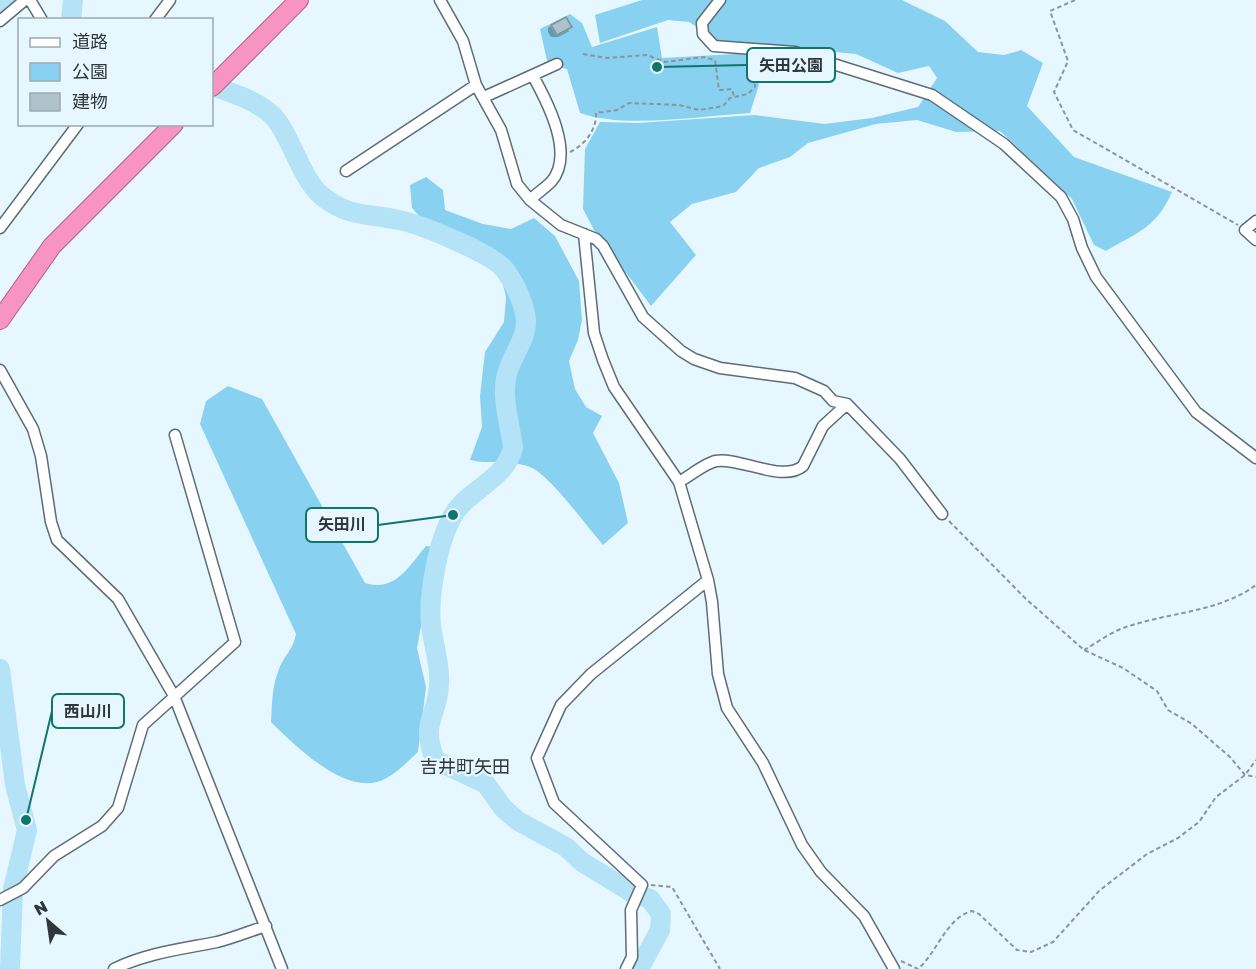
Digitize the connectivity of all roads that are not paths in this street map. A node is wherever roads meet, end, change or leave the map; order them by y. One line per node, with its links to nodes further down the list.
1 (25, 0): 9 (street)
2 (30, 0): 7 (street)
3 (170, 0): 8 (street)
4 (299, 0): 13 (highway)
5 (440, 0): 12 (street)
6 (720, 0): 27 (street)
7 (41, 18)
8 (156, 18)
9 (0, 21)
10 (557, 64): 11 (street)
11 (533, 76): 14 (street); 18 (street)
12 (476, 85): 14 (street); 17 (street)
13 (213, 86)
14 (484, 97): 18 (street)
15 (76, 126): 20 (street)
16 (172, 126): 23 (highway)
17 (346, 171)
18 (530, 200): 21 (street)
19 (1256, 221): 22 (street)
20 (0, 228)
21 (584, 234): 25 (street); 28 (street)
22 (1256, 240)
23 (0, 319)
24 (0, 370): 31 (street)
25 (847, 404): 28 (street); 29 (street)
26 (175, 435): 31 (street)
27 (1256, 458)
28 (679, 482): 30 (street)
29 (942, 514)
30 (708, 580): 36 (street); 37 (street)
31 (174, 696): 32 (street); 33 (street)
32 (0, 900)
33 (266, 926): 34 (street); 35 (street)
34 (114, 969)
35 (282, 969)
36 (626, 969)
37 (894, 969)

